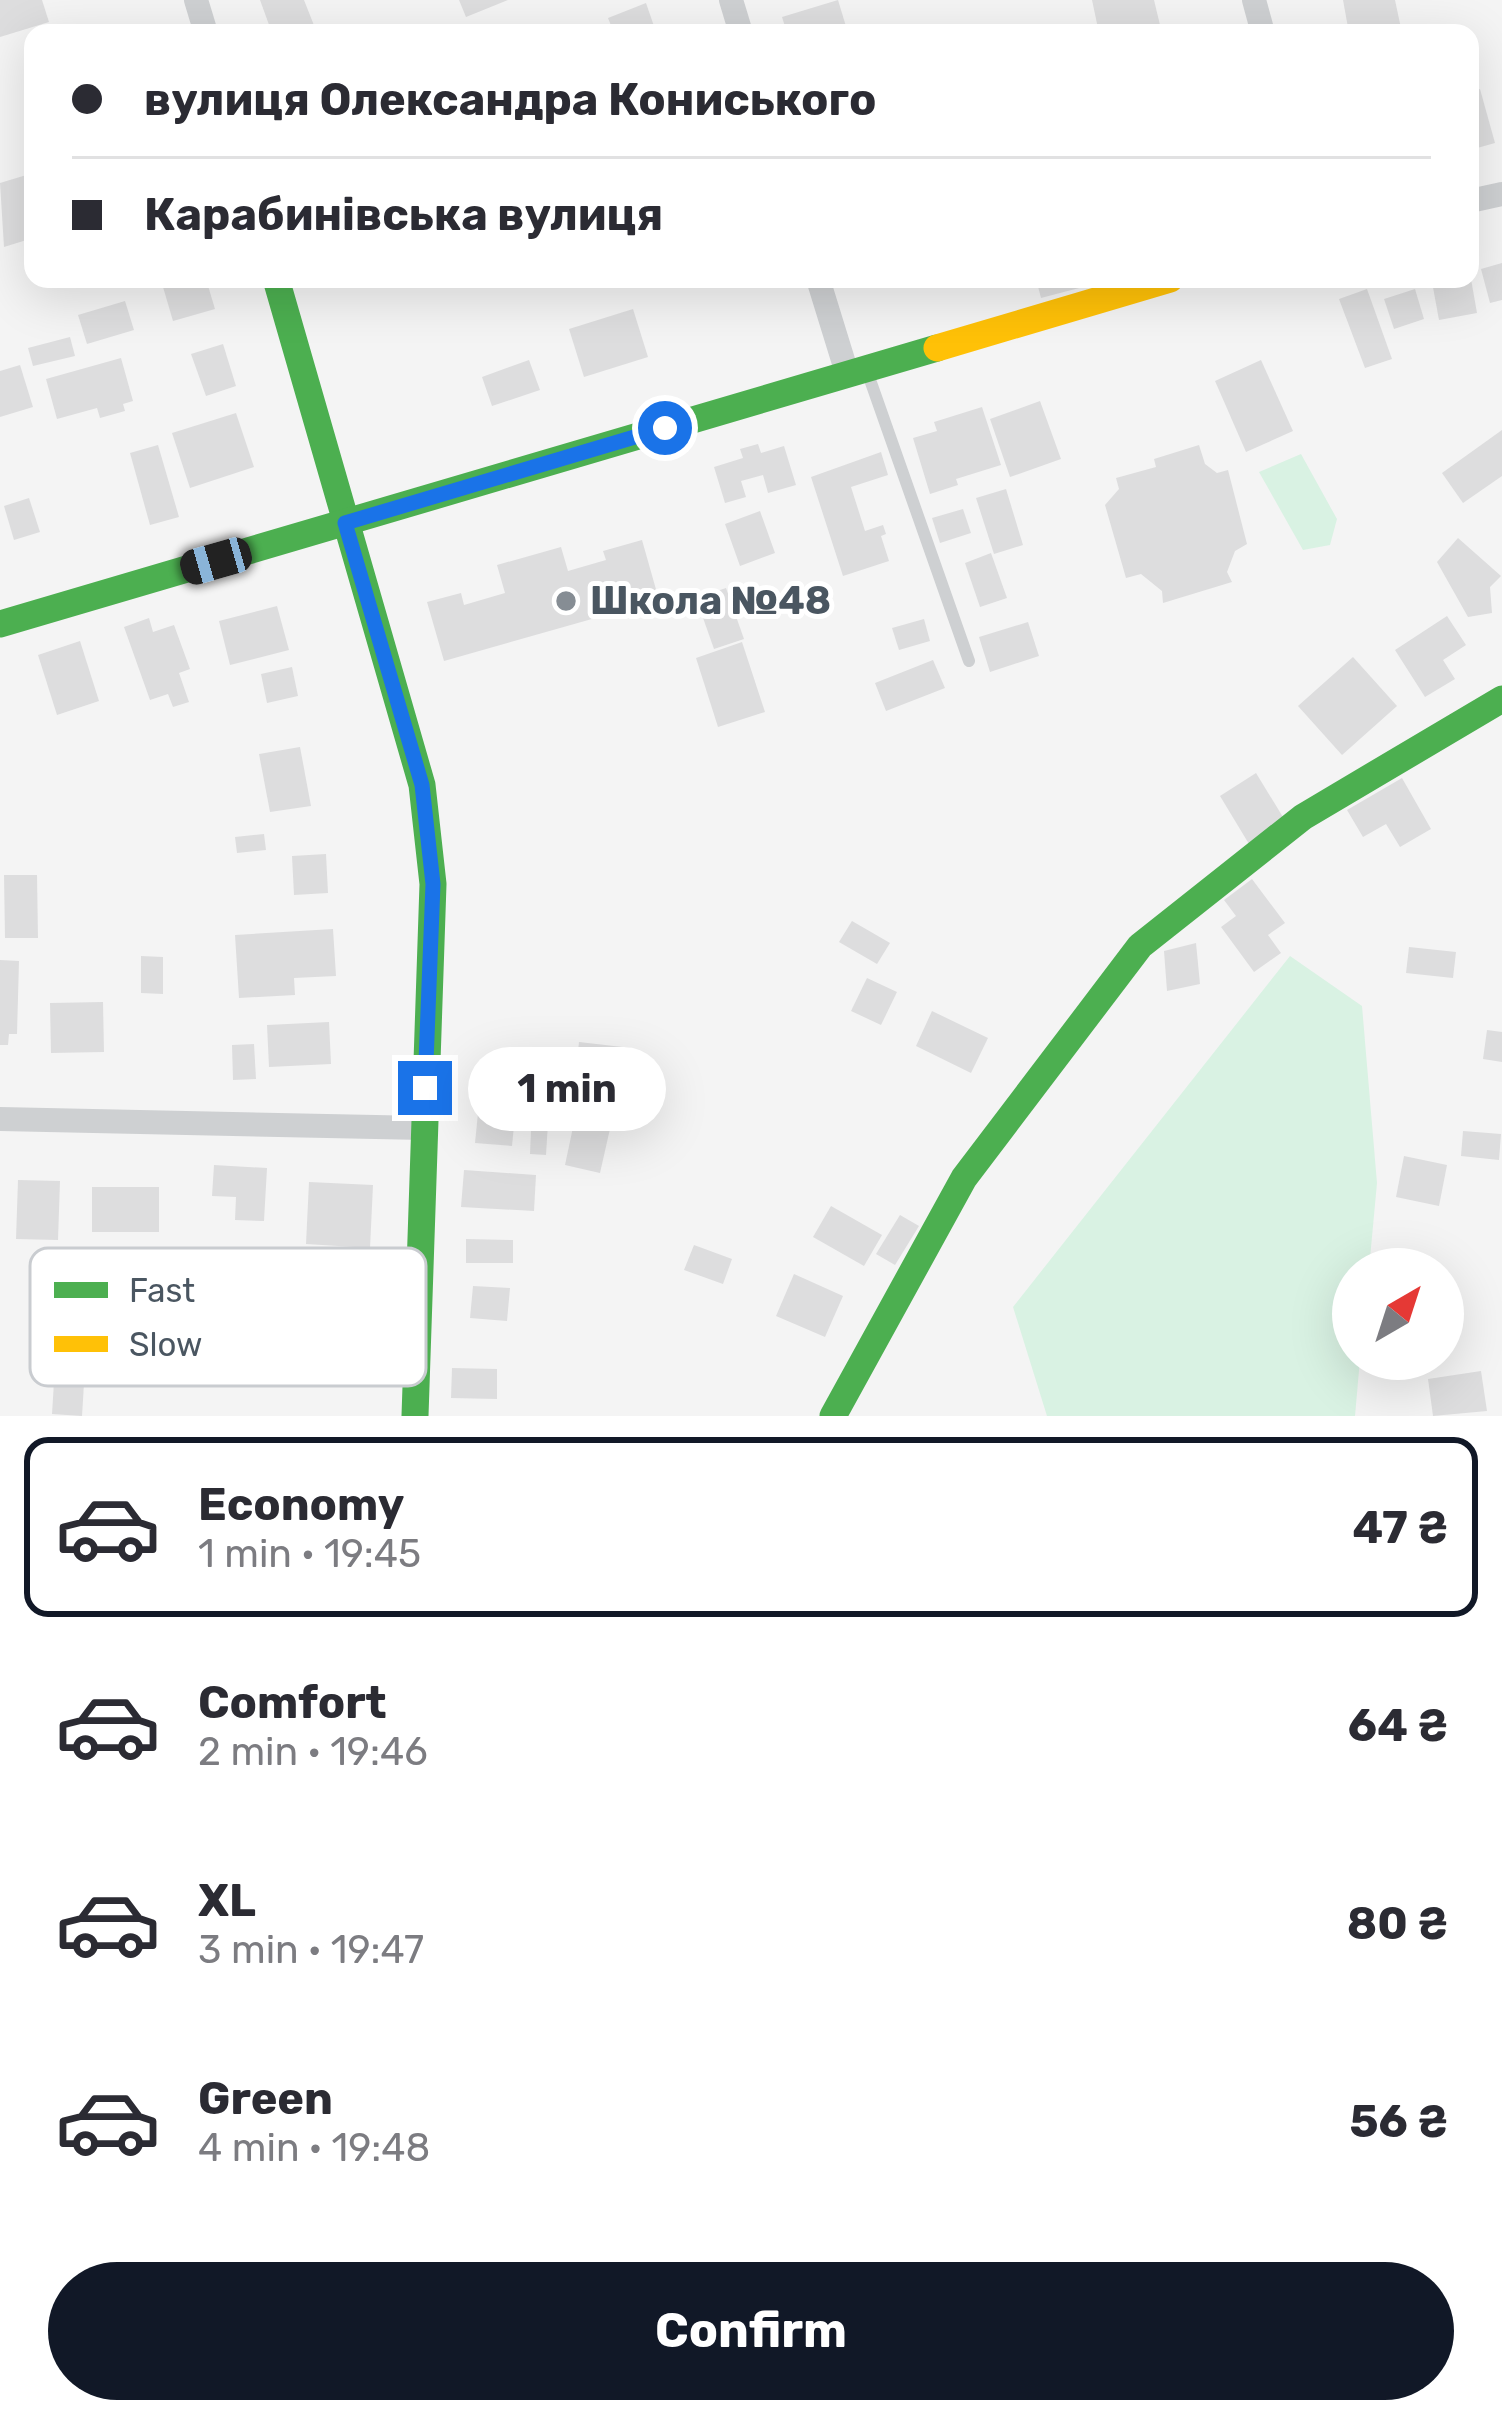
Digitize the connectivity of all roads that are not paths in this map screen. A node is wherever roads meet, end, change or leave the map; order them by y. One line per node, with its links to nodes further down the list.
1 (279, 288): 5 (street)
2 (822, 288): 4 (street)
3 (1139, 288): 4 (street)
4 (857, 370): 5 (street); 7 (lane)
5 (345, 523): 6 (street); 10 (street)
6 (0, 624)
7 (969, 662)
8 (1502, 699): 14 (street)
9 (0, 1119): 10 (street)
10 (424, 1129): 11 (street)
11 (420, 1248)
12 (416, 1386): 13 (street)
13 (415, 1416)
14 (833, 1416)

